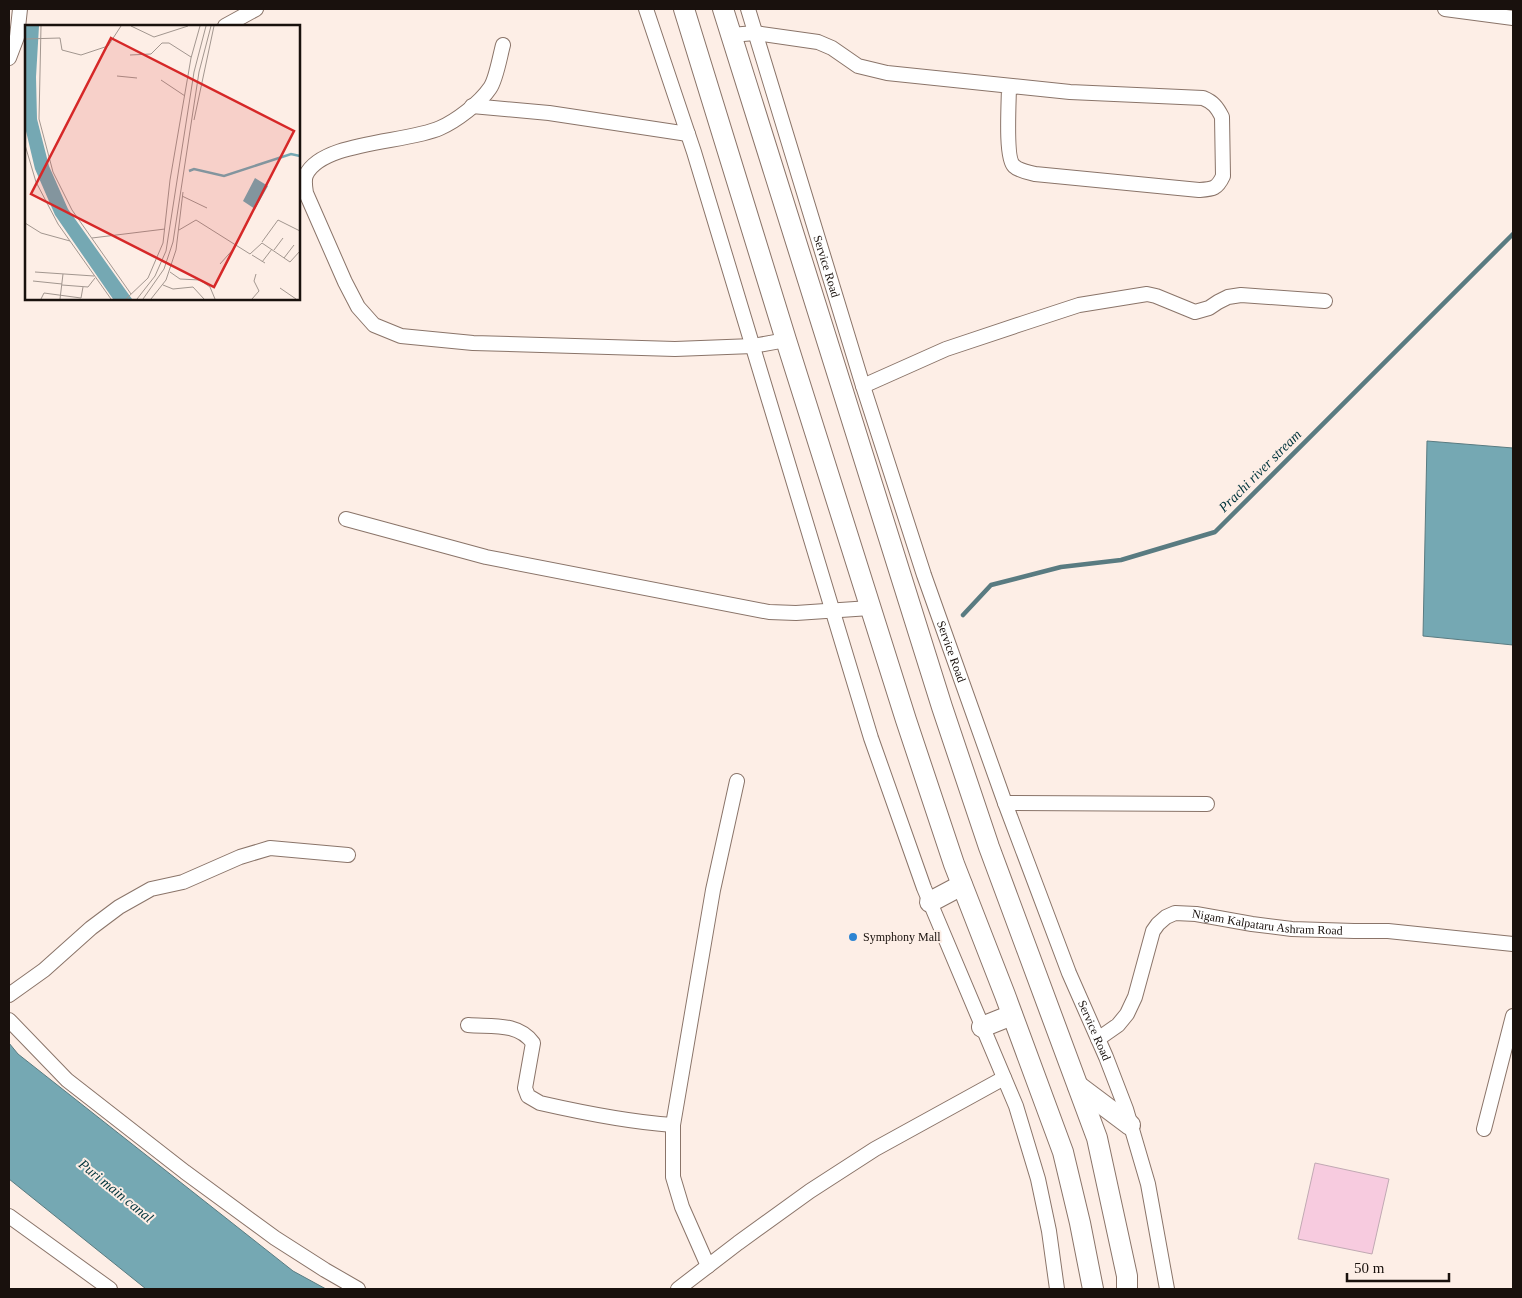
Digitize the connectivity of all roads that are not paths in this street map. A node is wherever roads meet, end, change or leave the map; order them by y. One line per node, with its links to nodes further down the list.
1 (20, 9): 13 (street)
2 (256, 9): 9 (street)
3 (646, 9): 16 (street)
4 (684, 9): 21 (highway)
5 (723, 9): 11 (highway)
6 (748, 9): 10 (street, Service Road)
7 (1445, 9): 8 (street)
8 (1513, 18)
9 (227, 25)
10 (755, 34): 11 (street); 14 (street); 19 (street, Service Road)
11 (731, 35): 20 (highway)
12 (503, 45): 15 (street)
13 (9, 58)
14 (1009, 86): 14 (street)
15 (472, 106): 16 (street); 17 (street)
16 (688, 134): 22 (street)
17 (303, 175): 22 (street)
18 (1325, 301): 23 (street)
19 (844, 325): 20 (street); 23 (street, Service Road)
20 (823, 330): 42 (highway)
21 (786, 340): 22 (street); 25 (highway)
22 (753, 346): 26 (street)
23 (863, 386): 28 (street, Service Road)
24 (346, 519): 26 (street)
25 (870, 608): 26 (street); 31 (highway)
26 (832, 611): 32 (street)
27 (738, 781): 43 (street)
28 (1005, 803): 29 (street); 40 (street, Service Road)
29 (1208, 804)
30 (348, 855): 34 (street)
31 (962, 885): 32 (highway); 35 (highway)
32 (930, 902): 39 (street)
33 (1513, 944): 40 (street, Nigam Kalpataru Ashram Road)
34 (9, 995)
35 (1012, 1015): 39 (highway); 52 (highway)
36 (1513, 1016): 45 (street)
37 (9, 1020): 49 (street)
38 (468, 1025): 43 (street)
39 (982, 1027): 41 (street)
40 (1098, 1038): 44 (street, Service Road)
41 (1004, 1078): 47 (street); 51 (street)
42 (1078, 1086): 44 (highway); 53 (highway)
43 (673, 1125): 47 (street)
44 (1130, 1125): 54 (street, Service Road)
45 (1484, 1129)
46 (9, 1216): 48 (street)
47 (708, 1266): 50 (street)
48 (110, 1289)
49 (358, 1289)
50 (678, 1289)
51 (1057, 1289)
52 (1093, 1289)
53 (1127, 1289)
54 (1167, 1289)

